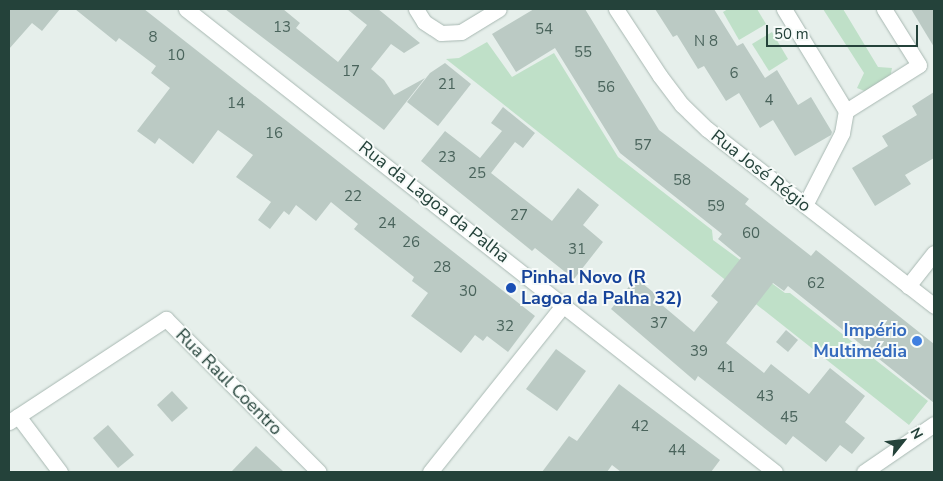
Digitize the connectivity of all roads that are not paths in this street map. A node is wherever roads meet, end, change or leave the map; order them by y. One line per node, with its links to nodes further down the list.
1 (186, 9): 11 (street, Rua da Lagoa da Palha)
2 (416, 9): 3 (street)
3 (499, 9)
4 (616, 9): 8 (street, Rua José Régio)
5 (784, 9): 7 (street)
6 (884, 9): 7 (street)
7 (846, 110): 8 (street)
8 (805, 205): 10 (street, Rua José Régio)
9 (934, 253): 10 (street)
10 (908, 286): 12 (street, Rua José Régio)
11 (564, 304): 17 (street); 18 (street, Rua da Lagoa da Palha)
12 (934, 306)
13 (13, 419): 15 (street); 16 (street, Rua Raul Coentro)
14 (934, 424): 19 (street)
15 (60, 472)
16 (319, 472)
17 (430, 472)
18 (775, 472)
19 (864, 472)

